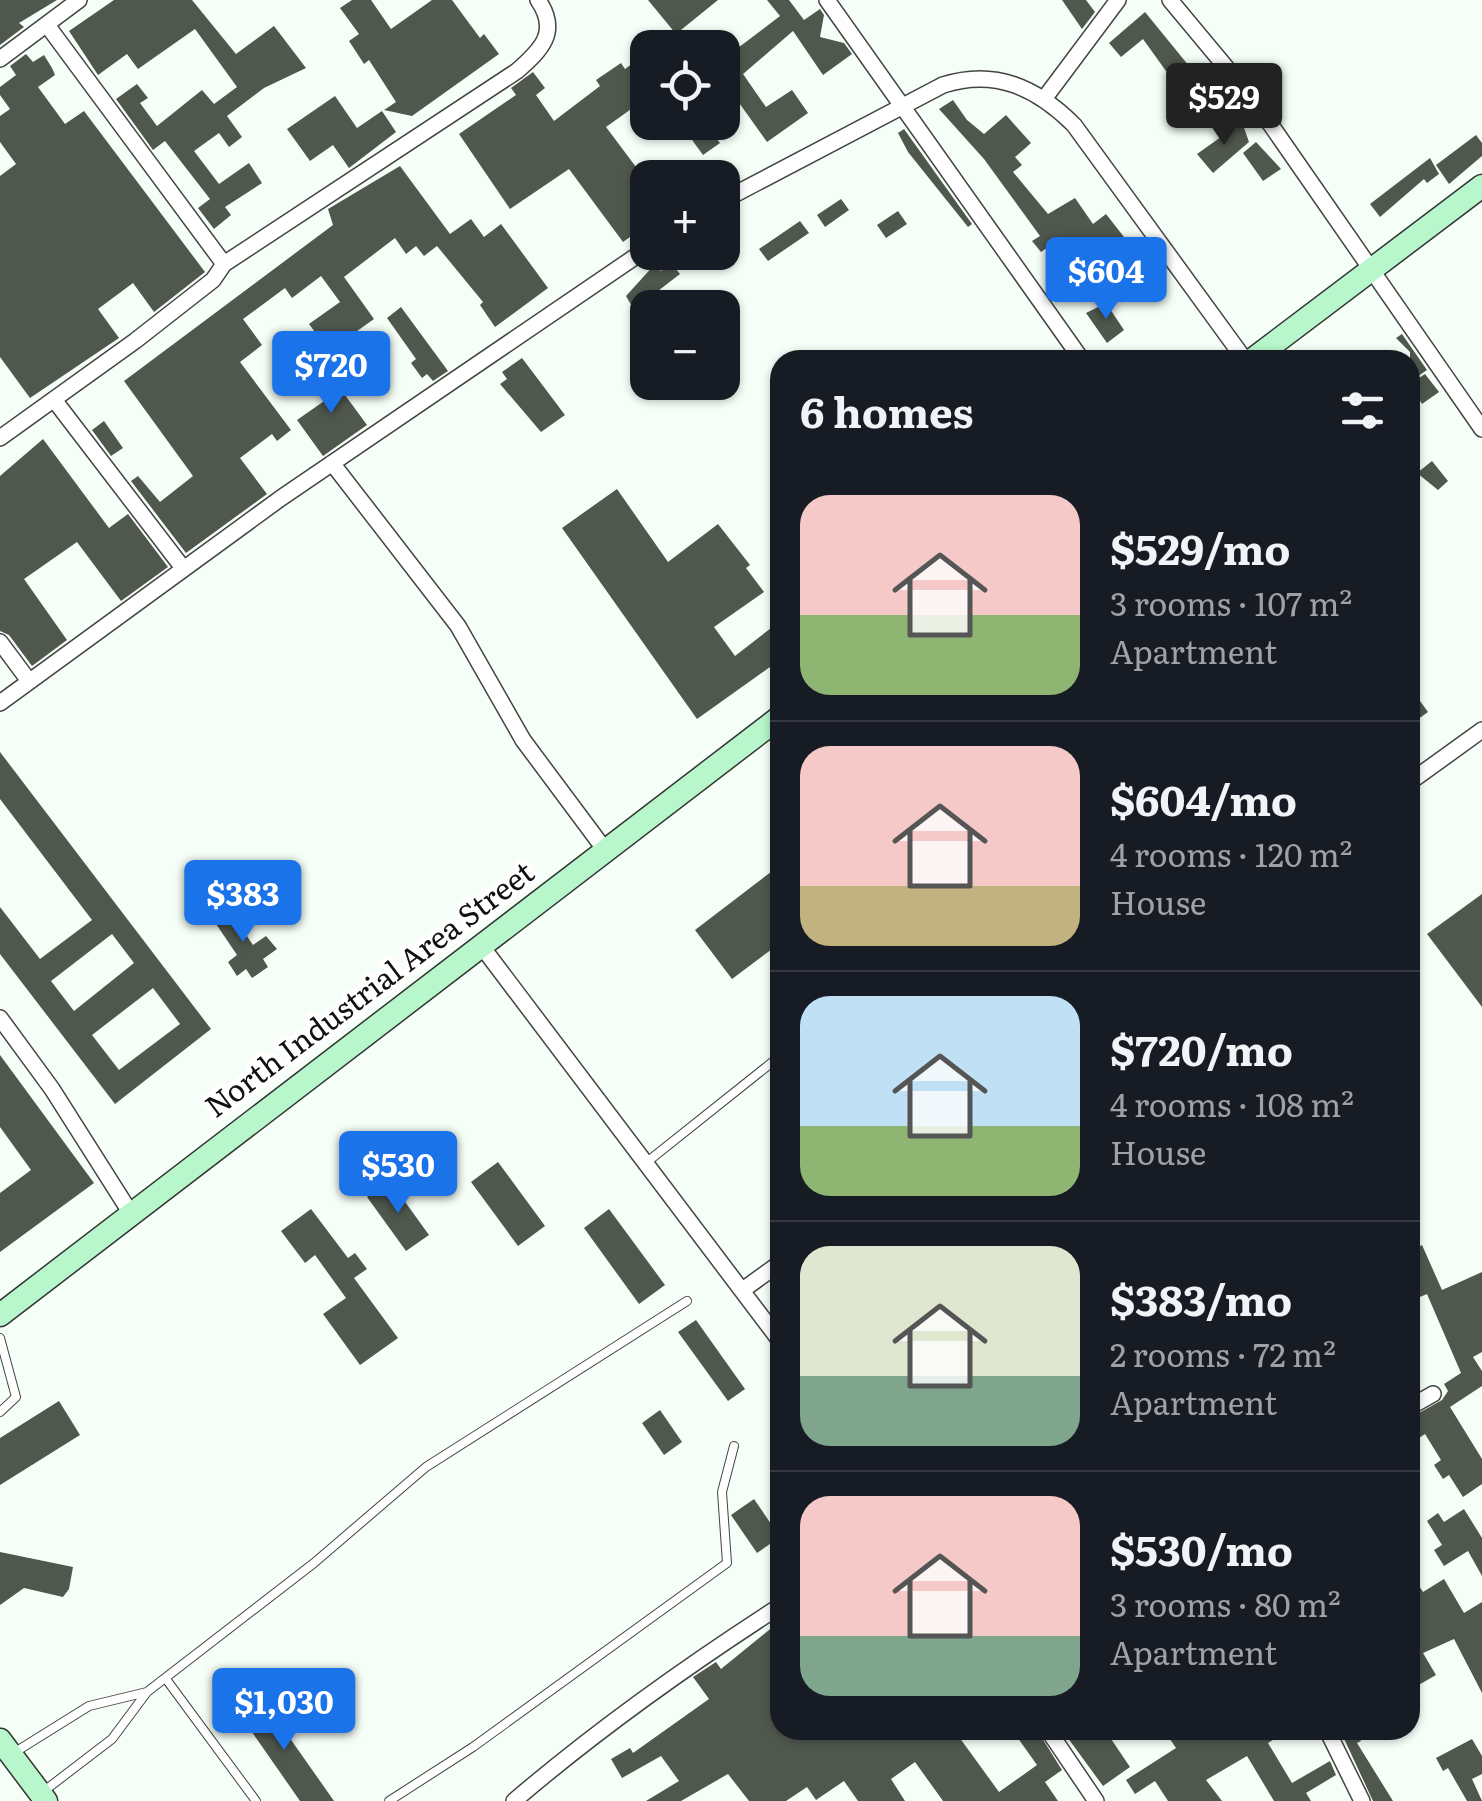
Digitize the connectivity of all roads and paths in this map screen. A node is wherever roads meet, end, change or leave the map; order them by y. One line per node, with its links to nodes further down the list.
1 (79, 0): 6 (street)
2 (538, 0): 13 (street)
3 (827, 0): 9 (street)
4 (1118, 0): 8 (street)
5 (1170, 0): 14 (street)
6 (47, 25): 7 (street); 13 (street)
7 (0, 59)
8 (1044, 99): 9 (street); 16 (street)
9 (903, 105): 11 (street); 15 (street)
10 (1482, 186): 14 (main road)
11 (740, 192)
12 (630, 260): 21 (street)
13 (224, 264): 18 (street)
14 (1373, 268): 17 (main road); 19 (street)
15 (1075, 350)
16 (1242, 350)
17 (1262, 350)
18 (54, 401): 20 (street); 22 (street)
19 (1482, 429)
20 (0, 438)
21 (332, 463): 22 (street); 29 (street)
22 (183, 568): 24 (street)
23 (0, 642): 24 (street)
24 (29, 681): 25 (street)
25 (0, 703)
26 (770, 726): 29 (main road, North Industrial Area Street)
27 (1482, 730): 28 (street)
28 (1420, 775)
29 (606, 850): 30 (main road, North Industrial Area Street)
30 (480, 944): 33 (street); 34 (main road, North Industrial Area Street)
31 (0, 1018): 34 (street)
32 (770, 1064): 33 (lane)
33 (647, 1162): 36 (street)
34 (130, 1212): 38 (main road, North Industrial Area Street)
35 (770, 1271): 36 (street)
36 (744, 1289): 39 (street)
37 (687, 1301): 46 (lane)
38 (0, 1315)
39 (770, 1327)
40 (0, 1338): 43 (lane)
41 (1433, 1394): 42 (street)
42 (1420, 1401)
43 (0, 1412)
44 (734, 1446): 53 (lane)
45 (770, 1612): 54 (street)
46 (166, 1678): 47 (lane); 52 (lane)
47 (148, 1692): 50 (lane); 51 (lane)
48 (1055, 1740): 55 (street)
49 (1332, 1740): 56 (street)
50 (6, 1748): 51 (main road)
51 (43, 1797)
52 (256, 1801)
53 (389, 1801)
54 (514, 1801)
55 (1096, 1801)
56 (1362, 1801)

